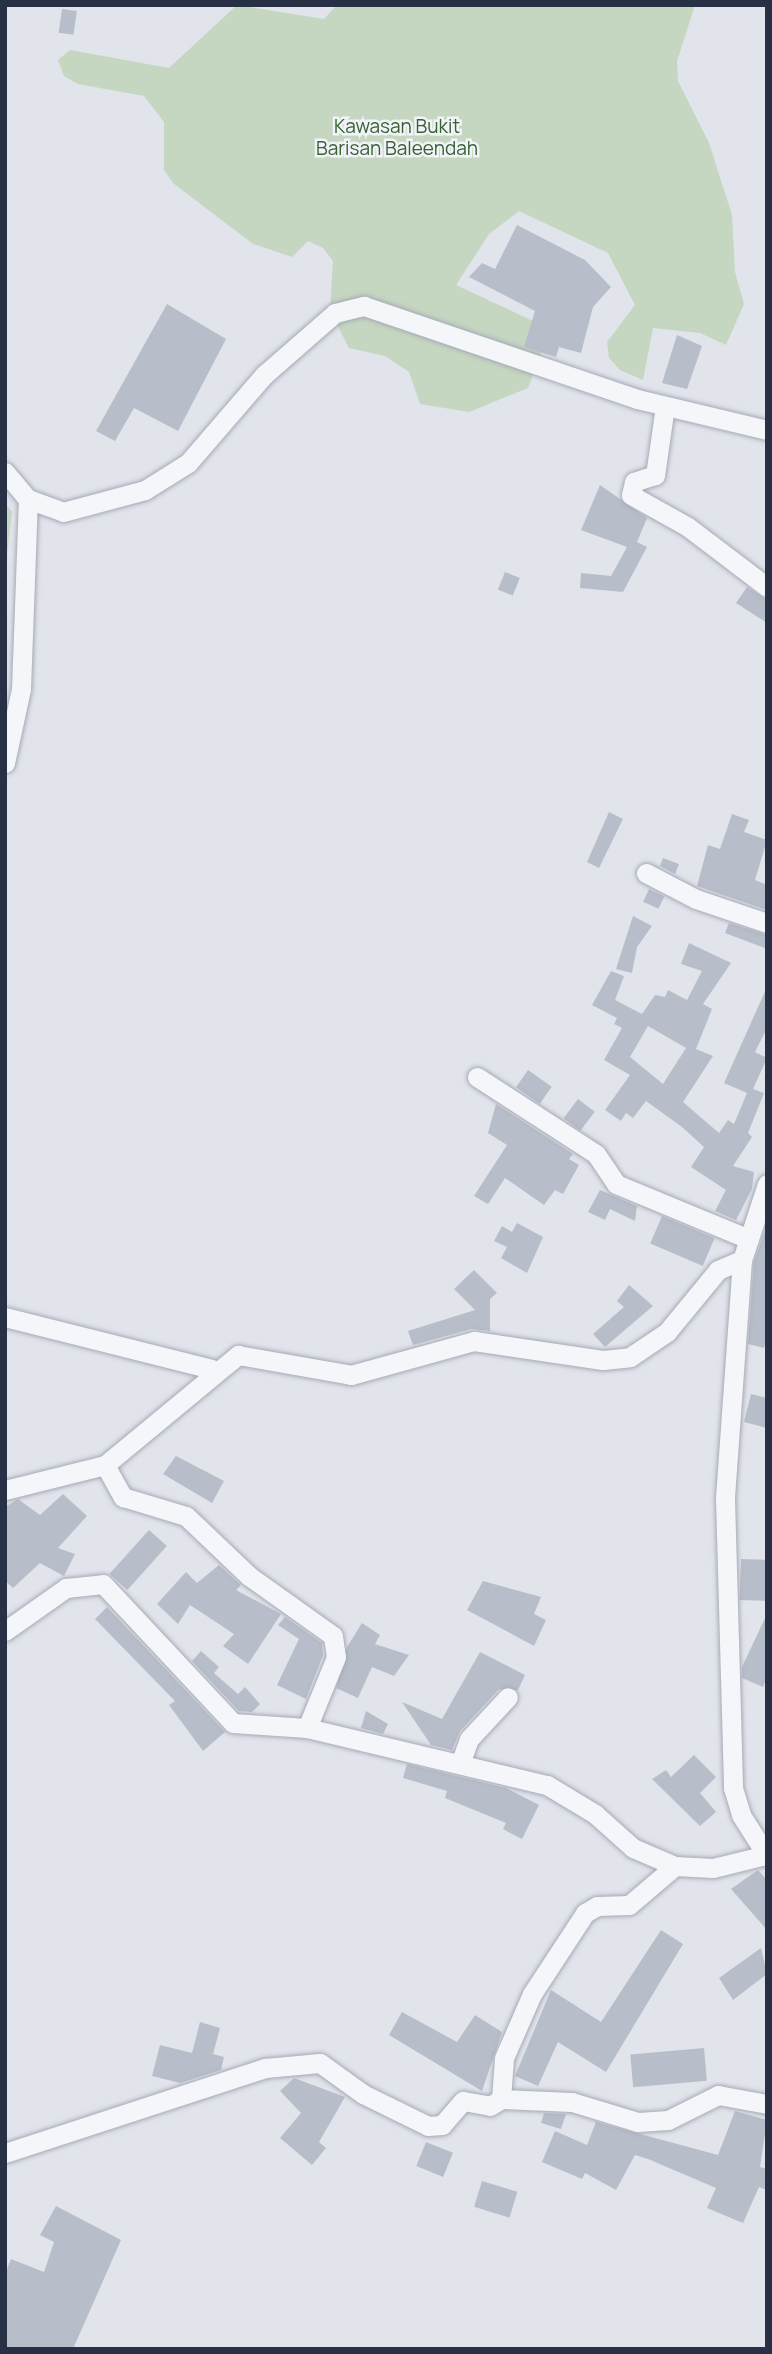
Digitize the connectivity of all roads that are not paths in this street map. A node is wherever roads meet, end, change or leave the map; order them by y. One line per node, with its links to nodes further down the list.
1 (665, 406): 2 (street); 4 (street); 5 (street)
2 (767, 430)
3 (5, 471): 4 (street)
4 (28, 499): 6 (street)
5 (767, 587)
6 (5, 763)
7 (646, 873): 8 (street)
8 (767, 923)
9 (477, 1077): 11 (street)
10 (767, 1184): 11 (street)
11 (749, 1239): 12 (street)
12 (741, 1260): 14 (street); 21 (street)
13 (5, 1317): 14 (street)
14 (212, 1369): 15 (street)
15 (105, 1465): 16 (street); 19 (street)
16 (5, 1490)
17 (5, 1632): 19 (street)
18 (508, 1697): 20 (street)
19 (307, 1728): 20 (street)
20 (461, 1761): 22 (street)
21 (766, 1856): 22 (street)
22 (675, 1866): 23 (street)
23 (501, 2099): 24 (street); 25 (street)
24 (767, 2104)
25 (5, 2153)

